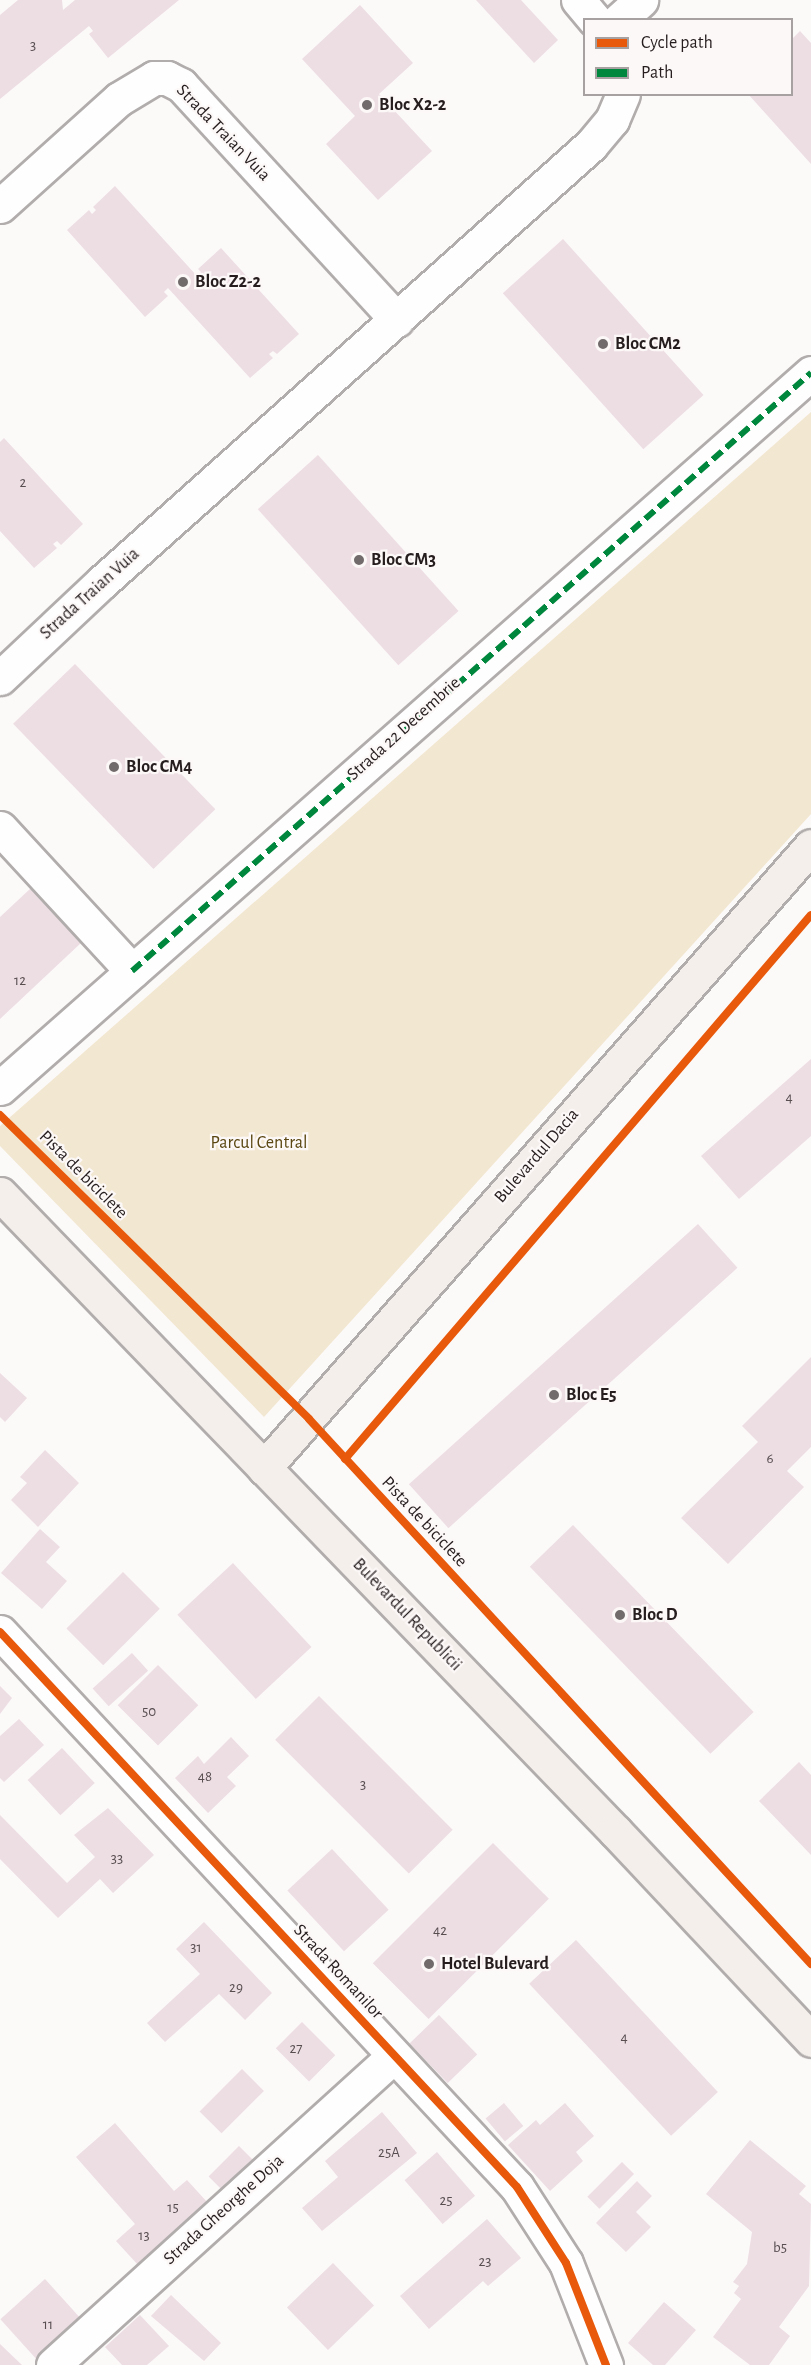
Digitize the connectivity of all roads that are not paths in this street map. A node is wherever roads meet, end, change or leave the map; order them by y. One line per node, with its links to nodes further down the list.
1 (578, 0): 3 (street)
2 (641, 0): 4 (street)
3 (593, 18)
4 (621, 18)
5 (622, 96): 7 (street, Strada Traian Vuia)
6 (0, 206): 7 (street, Strada Traian Vuia)
7 (397, 320): 9 (street, Strada Traian Vuia)
8 (811, 373): 12 (street, Strada 22 Decembrie)
9 (0, 678)
10 (0, 828): 12 (street)
11 (811, 846): 15 (main road, Bulevardul Dacia)
12 (132, 971): 13 (street, Strada 22 Decembrie)
13 (0, 1089)
14 (0, 1194): 15 (main road, Bulevardul Republicii)
15 (264, 1468): 17 (main road, Bulevardul Republicii)
16 (0, 1632): 18 (street, Strada Romanilor)
17 (811, 2040)
18 (394, 2056): 19 (street, Strada Gheorghe Doja); 20 (street, Strada Romanilor)
19 (53, 2365)
20 (606, 2365)

